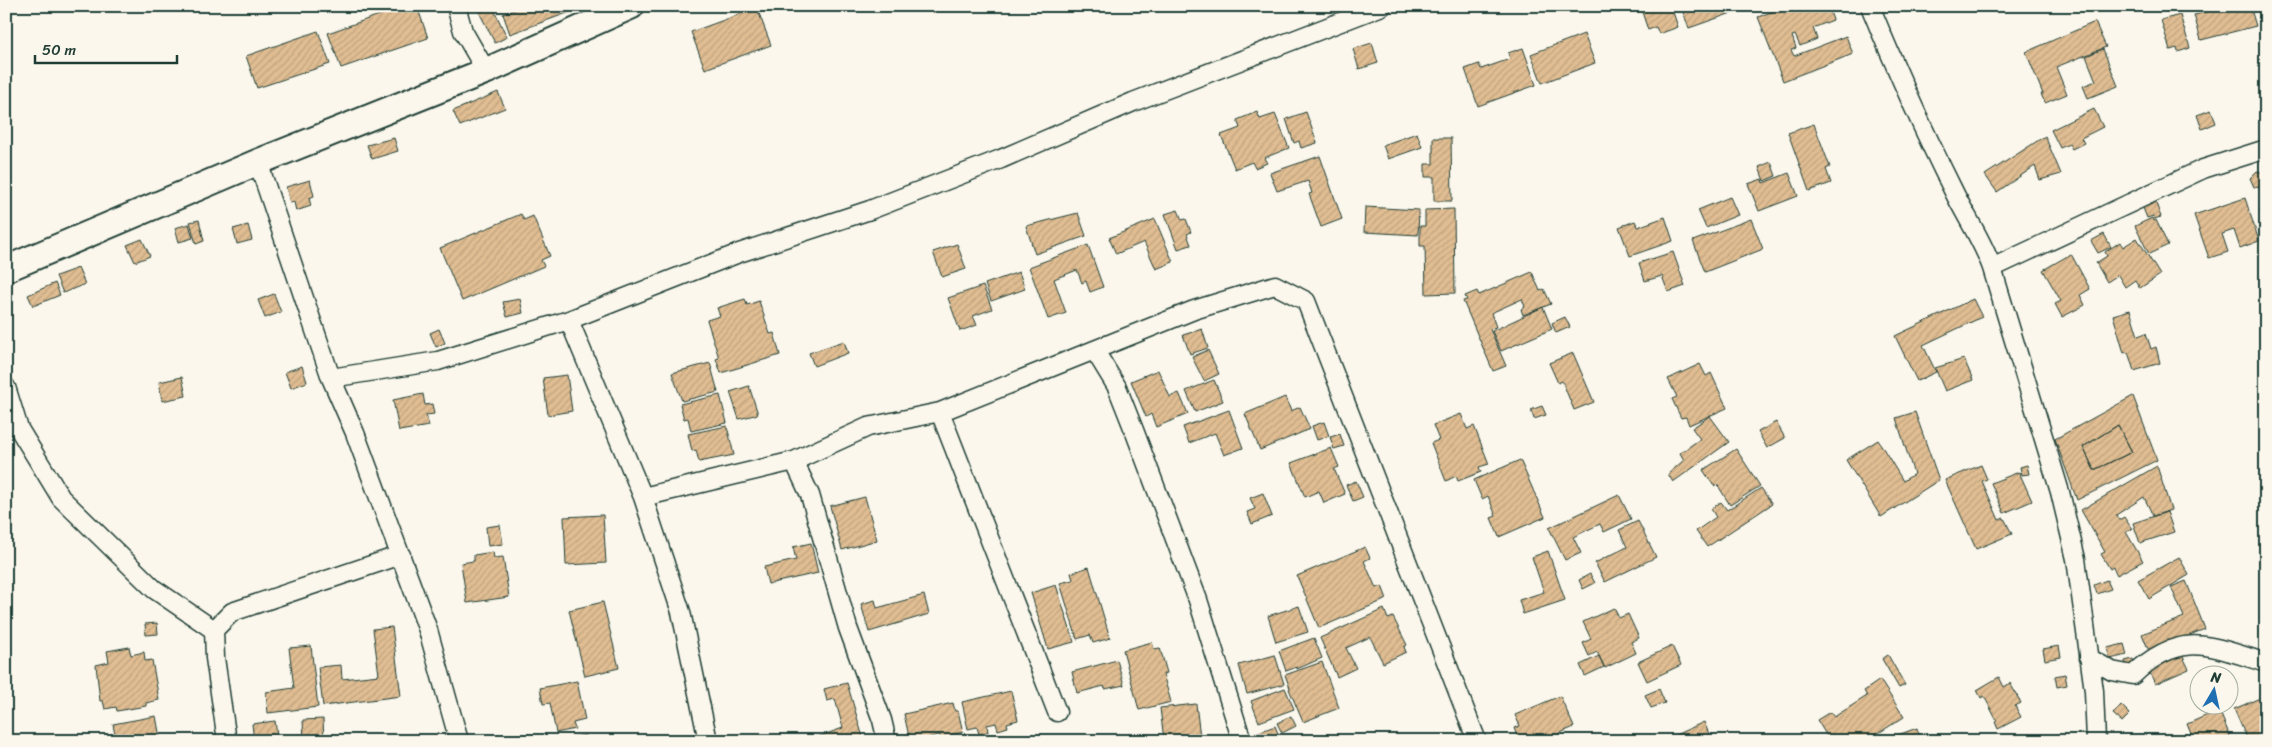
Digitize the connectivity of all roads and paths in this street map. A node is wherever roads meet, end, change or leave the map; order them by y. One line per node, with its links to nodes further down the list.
1 (456, 6): 5 (street)
2 (631, 6): 5 (main road)
3 (1382, 6): 10 (street)
4 (1870, 6): 8 (street)
5 (486, 71): 7 (main road)
6 (2266, 148): 8 (street)
7 (258, 162): 9 (main road); 12 (street)
8 (1992, 268): 19 (street)
9 (6, 269)
10 (569, 320): 12 (street); 16 (street)
11 (1095, 351): 14 (street); 26 (street); 27 (street)
12 (331, 378): 17 (street)
13 (6, 387): 18 (street)
14 (940, 412): 15 (street); 21 (street)
15 (794, 461): 16 (street); 25 (street)
16 (643, 497): 24 (street)
17 (401, 555): 18 (street); 23 (street)
18 (214, 630): 22 (street)
19 (2089, 658): 20 (street); 28 (street)
20 (2266, 663)
21 (1058, 712)
22 (227, 741)
23 (459, 741)
24 (708, 741)
25 (887, 741)
26 (1242, 741)
27 (1477, 741)
28 (2096, 741)

